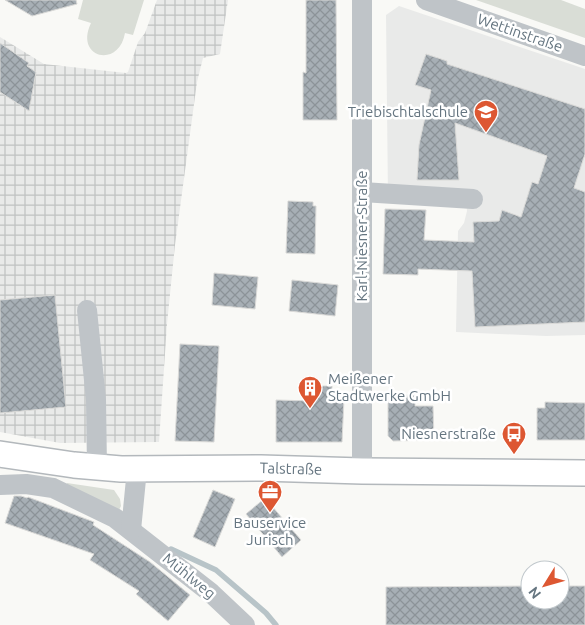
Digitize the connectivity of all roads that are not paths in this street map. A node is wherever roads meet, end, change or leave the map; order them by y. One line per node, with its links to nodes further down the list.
1 (362, 0): 4 (street, Karl-Niesner-Straße)
2 (426, 0): 3 (street, Wettinstraße)
3 (585, 56)
4 (362, 192): 5 (street); 10 (street, Karl-Niesner-Straße)
5 (473, 199)
6 (87, 310): 8 (street)
7 (0, 454): 8 (main road, Talstraße)
8 (97, 468): 9 (main road, Talstraße)
9 (137, 469): 10 (main road, Talstraße); 13 (street)
10 (362, 471): 11 (main road, Talstraße)
11 (585, 473)
12 (0, 485): 13 (street, Mühlweg)
13 (131, 530): 14 (street, Mühlweg)
14 (245, 625)

